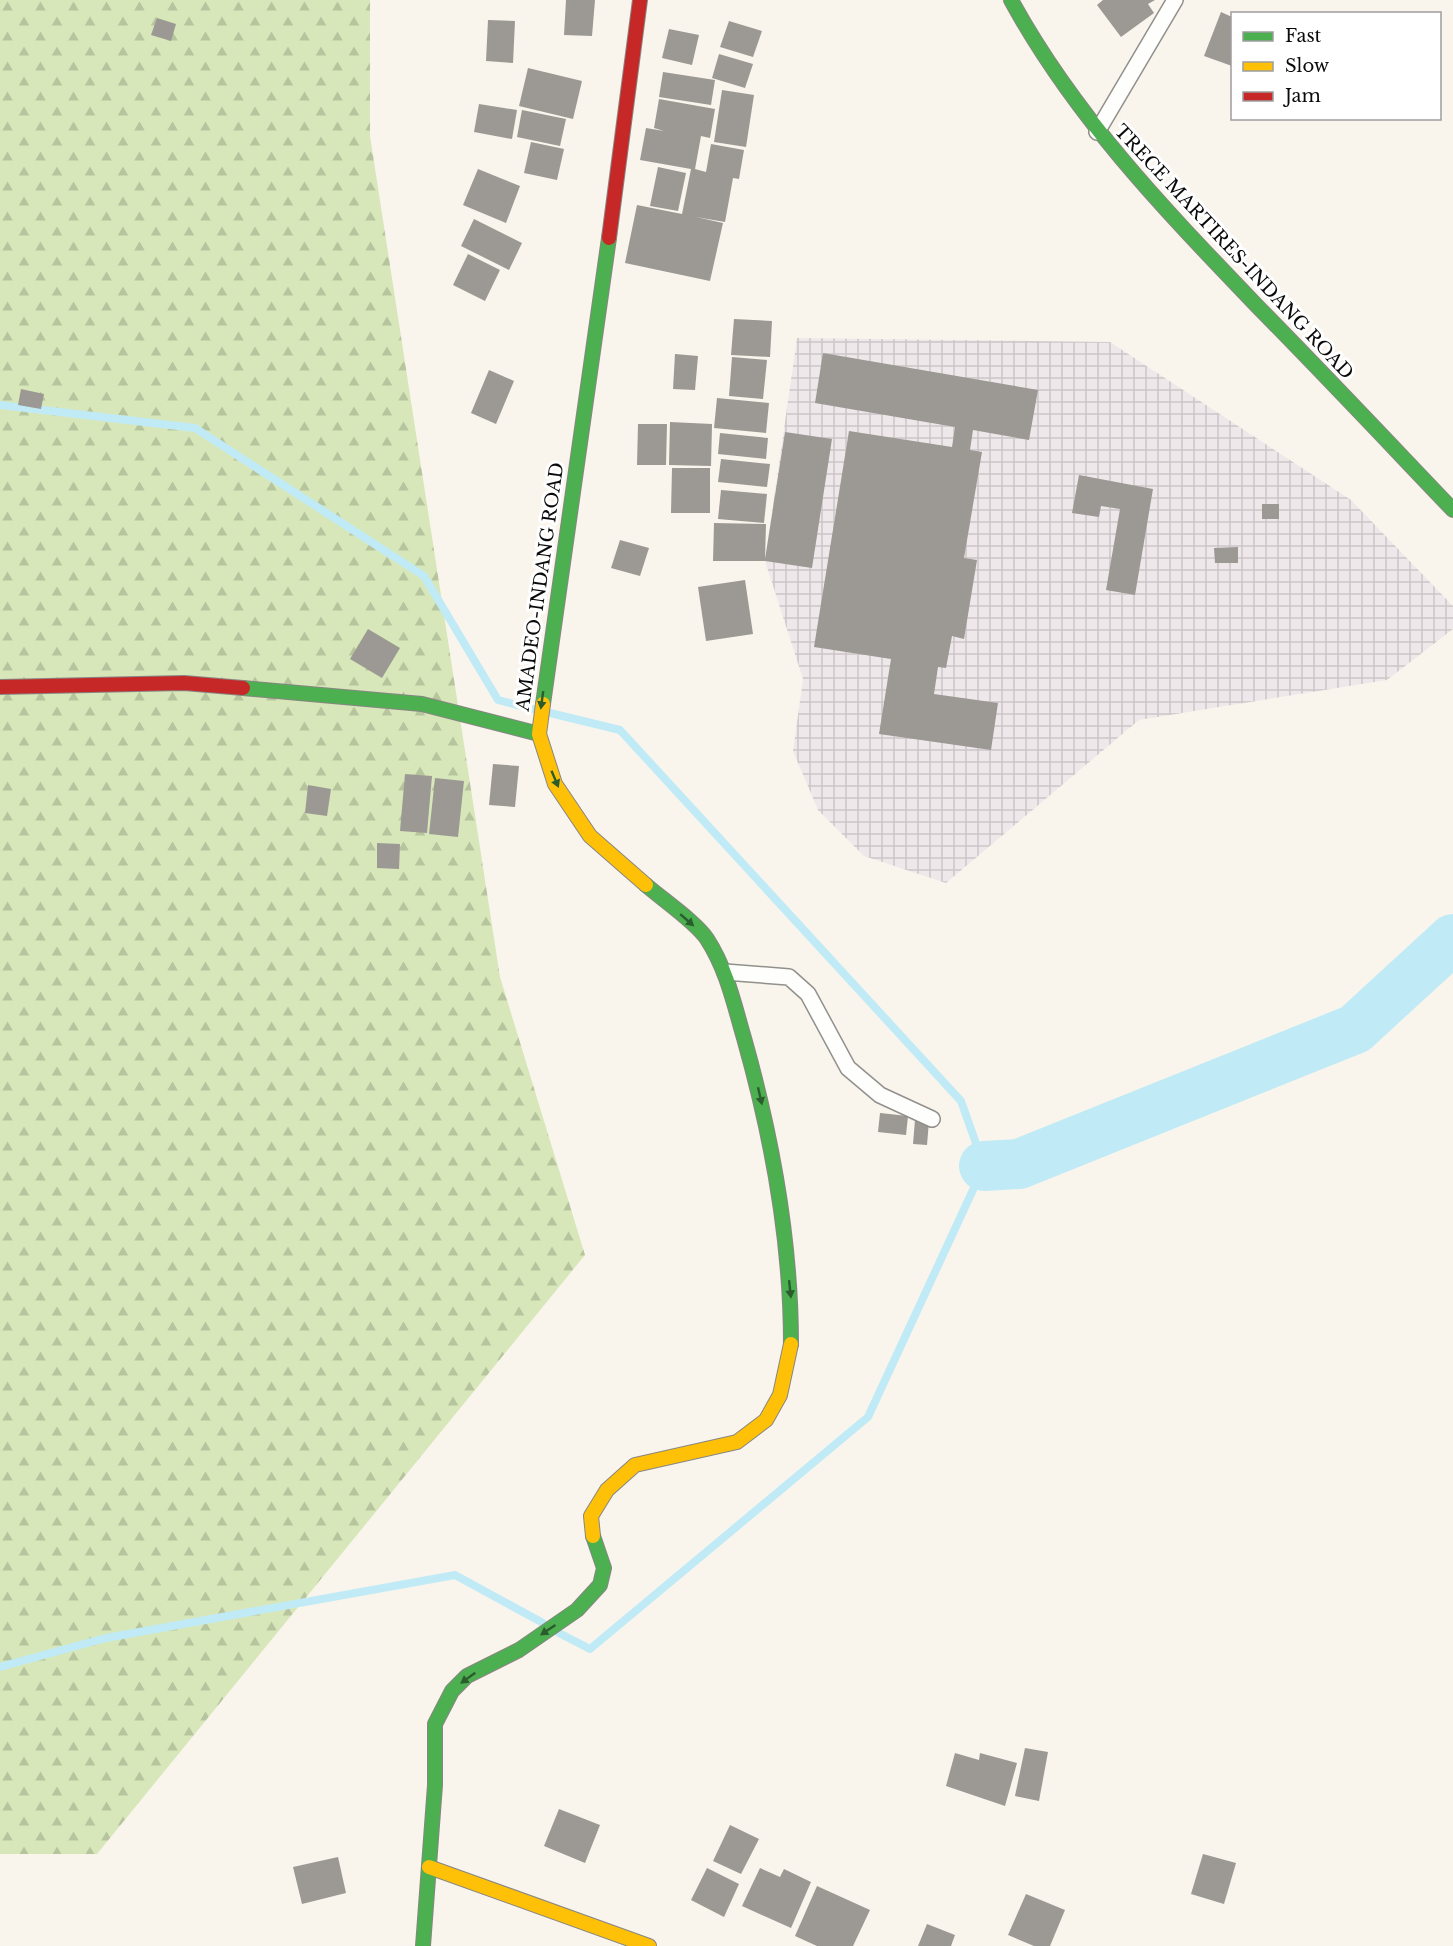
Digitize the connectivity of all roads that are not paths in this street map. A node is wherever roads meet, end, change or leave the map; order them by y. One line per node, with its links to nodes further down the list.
1 (640, 0): 7 (street, AMADEO-INDANG ROAD, one-way to 7)
2 (1011, 0): 4 (street, TRECE MARTIRES-INDANG ROAD)
3 (1175, 0): 4 (lane)
4 (1097, 132): 5 (street, TRECE MARTIRES-INDANG ROAD)
5 (1453, 510)
6 (0, 687): 7 (street)
7 (538, 729): 8 (street, AMADEO-INDANG ROAD, one-way to 8)
8 (725, 972): 9 (lane); 10 (street, AMADEO-INDANG ROAD, one-way to 10)
9 (932, 1119)
10 (429, 1867): 11 (street, AMADEO-INDANG ROAD); 12 (street)
11 (423, 1946)
12 (649, 1946)

